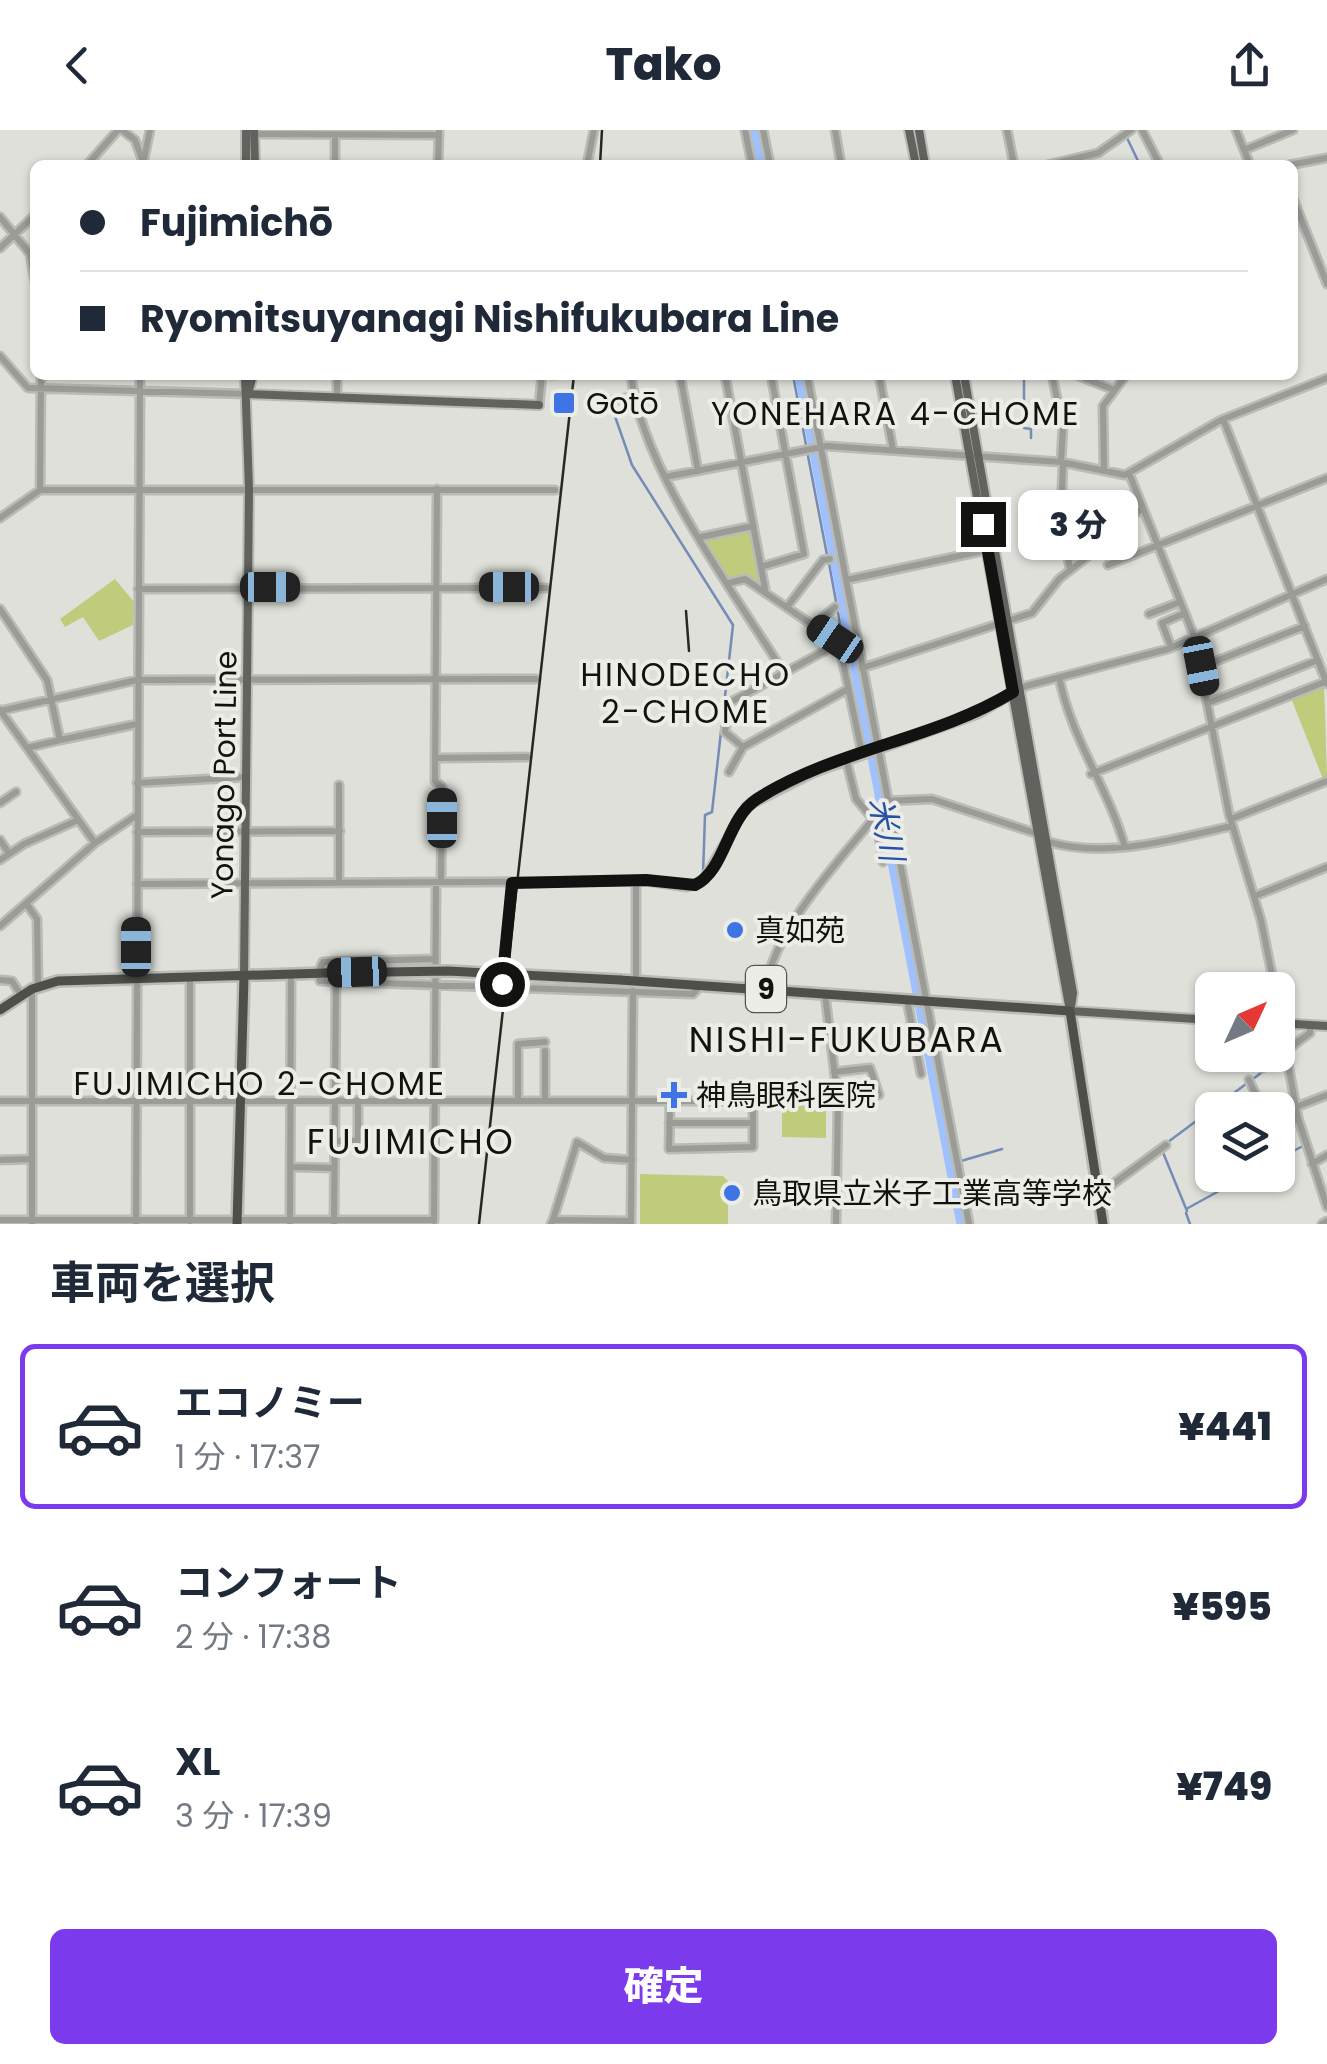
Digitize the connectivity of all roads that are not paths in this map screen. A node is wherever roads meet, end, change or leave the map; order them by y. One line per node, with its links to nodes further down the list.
1 (120, 130): 19 (street); 20 (street)
2 (150, 130): 21 (street)
3 (594, 130): 26 (street)
4 (745, 130): 27 (street)
5 (763, 130): 28 (street)
6 (835, 130): 29 (street)
7 (909, 130): 30 (main road)
8 (919, 130): 31 (main road)
9 (1007, 130): 32 (street)
10 (1142, 130): 34 (street)
11 (1236, 130): 17 (street)
12 (1293, 130): 17 (street)
13 (252, 131): 16 (street); 22 (main road); 23 (main road)
14 (1127, 131): 33 (street)
15 (439, 133): 16 (street); 25 (street)
16 (335, 135): 24 (street)
17 (1244, 150): 35 (street)
18 (1327, 158): 36 (street)
19 (92, 160)
20 (142, 160)
21 (144, 160)
22 (247, 160)
23 (255, 160)
24 (335, 160)
25 (438, 160)
26 (588, 160)
27 (751, 160)
28 (769, 160)
29 (841, 160)
30 (915, 160)
31 (924, 160)
32 (1013, 160)
33 (1068, 160)
34 (1157, 160)
35 (1248, 160)
36 (1298, 163)
37 (1298, 211): 43 (street)
38 (0, 217): 40 (street)
39 (30, 220): 40 (street)
40 (16, 233): 41 (street); 42 (street)
41 (0, 248)
42 (30, 254)
43 (1326, 279)
44 (0, 356): 63 (street)
45 (1327, 378): 71 (street)
46 (40, 380): 63 (street)
47 (140, 380): 65 (street)
48 (246, 380): 66 (main road, Yonago Port Line)
49 (252, 380): 66 (main road, Yonago Port Line)
50 (337, 380): 68 (street)
51 (541, 380): 70 (street)
52 (631, 380): 67 (street)
53 (681, 380): 78 (street)
54 (727, 380): 76 (street)
55 (771, 380): 74 (street)
56 (808, 380): 72 (street)
57 (880, 380): 73 (street)
58 (957, 380): 75 (main road)
59 (965, 380): 75 (main road)
60 (1053, 380): 77 (street)
61 (1089, 380): 64 (street)
62 (1122, 380): 64 (street)
63 (40, 388): 65 (street); 83 (street)
64 (1114, 390): 79 (street)
65 (140, 391): 66 (street); 84 (street)
66 (248, 394): 68 (main road); 85 (main road, Yonago Port Line)
67 (633, 397): 69 (street); 81 (street)
68 (337, 398): 70 (main road)
69 (613, 400)
70 (538, 405)
71 (1223, 419): 80 (street); 88 (street)
72 (816, 448): 73 (street); 74 (street); 100 (street)
73 (893, 450): 75 (street)
74 (786, 454): 76 (street); 97 (street)
75 (974, 456): 77 (street); 94 (main road); 115 (main road)
76 (741, 462): 78 (street); 91 (street)
77 (1062, 463): 79 (street); 98 (street)
78 (698, 471): 81 (street)
79 (1104, 471): 80 (street)
80 (1129, 473): 89 (street)
81 (665, 478): 92 (street)
82 (1327, 478): 88 (street)
83 (40, 490): 84 (street); 90 (street)
84 (139, 490): 85 (street); 104 (street)
85 (249, 490): 86 (street); 102 (main road, Yonago Port Line)
86 (437, 490): 87 (street); 103 (street)
87 (555, 490)
88 (1257, 506): 93 (street); 107 (street)
89 (1143, 509): 93 (street); 98 (street)
90 (0, 518)
91 (754, 526): 92 (street); 97 (street)
92 (701, 537): 101 (street)
93 (1158, 545): 96 (street); 108 (street)
94 (988, 550): 100 (street); 115 (main road)
95 (830, 559): 109 (street)
96 (1108, 565)
97 (761, 567): 106 (street)
98 (1070, 570): 115 (street)
99 (1327, 578): 107 (street)
100 (846, 580): 123 (street)
101 (729, 584): 106 (street); 124 (street)
102 (248, 587): 103 (street); 104 (street); 126 (main road, Yonago Port Line)
103 (436, 587): 105 (street); 127 (street)
104 (138, 588): 129 (street)
105 (546, 588)
106 (765, 590): 109 (street)
107 (1292, 592): 117 (street); 118 (street)
108 (1180, 602): 112 (street); 113 (street)
109 (787, 607): 116 (street)
110 (835, 607): 116 (street)
111 (0, 609): 114 (street)
112 (1185, 613): 118 (street); 120 (street)
113 (1148, 614)
114 (3, 621): 133 (street)
115 (1006, 624): 123 (street); 132 (main road)
116 (814, 625): 119 (street)
117 (1305, 626): 121 (street); 122 (street)
118 (1194, 636): 120 (street); 122 (street)
119 (840, 643): 124 (street); 131 (street)
120 (1171, 647): 125 (street)
121 (1318, 660): 130 (street); 134 (street)
122 (1201, 666): 134 (street)
123 (862, 668): 141 (street)
124 (784, 674): 139 (street)
125 (1059, 677): 132 (street); 146 (street)
126 (248, 678): 127 (street); 129 (street); 147 (main road, Yonago Port Line)
127 (436, 679): 128 (street); 143 (street)
128 (536, 679)
129 (137, 680): 133 (street); 136 (street)
130 (1327, 682): 137 (street)
131 (848, 688): 139 (street); 141 (street)
132 (1017, 689): 141 (street); 161 (main road); 164 (main road)
133 (51, 700): 135 (street); 138 (street)
134 (1208, 704): 137 (street)
135 (0, 711): 140 (street)
136 (137, 723): 138 (street); 149 (street)
137 (1212, 726): 146 (street); 157 (street)
138 (60, 740): 140 (street)
139 (743, 746): 145 (street)
140 (26, 748): 156 (street)
141 (870, 750): 144 (street); 152 (street)
142 (527, 757): 143 (street)
143 (436, 758): 174 (street)
144 (846, 760): 155 (street); 171 (street)
145 (729, 772)
146 (1092, 774): 166 (street)
147 (245, 777): 149 (street); 160 (main road, Yonago Port Line)
148 (1327, 781): 157 (street)
149 (137, 783): 154 (street)
150 (340, 786): 158 (street)
151 (16, 792): 153 (street)
152 (887, 801): 161 (street); 163 (street)
153 (0, 803)
154 (137, 815): 159 (street); 165 (street)
155 (874, 818): 163 (street); 193 (street)
156 (78, 820): 165 (street); 167 (street)
157 (1232, 822): 166 (street); 177 (street)
158 (340, 831): 160 (street); 173 (street)
159 (137, 832): 160 (street); 176 (street)
160 (245, 832): 172 (main road, Yonago Port Line)
161 (1038, 834): 199 (main road)
162 (0, 840): 167 (street)
163 (888, 841): 169 (street); 197 (street)
164 (1049, 842): 166 (street); 199 (main road)
165 (94, 843): 178 (street)
166 (1125, 847)
167 (8, 852): 168 (street)
168 (0, 860)
169 (883, 862)
170 (1327, 867): 177 (street)
171 (636, 881): 175 (street); 191 (street)
172 (245, 882): 173 (street); 176 (street); 184 (main road, Yonago Port Line)
173 (339, 882): 174 (street)
174 (438, 882): 175 (street); 180 (street)
175 (518, 883): 190 (street)
176 (136, 884): 186 (street)
177 (1255, 896): 181 (street)
178 (26, 903): 179 (street); 192 (street)
179 (0, 926)
180 (434, 959): 182 (street); 189 (street)
181 (1271, 972)
182 (322, 973): 183 (highway, 9); 188 (street); 191 (highway, 9, bridge)
183 (291, 974): 184 (highway, 9); 218 (street)
184 (244, 977): 185 (highway, 9); 215 (highway)
185 (190, 978): 186 (highway, 9); 213 (street)
186 (137, 979): 192 (highway, 9); 212 (street)
187 (0, 980): 195 (street)
188 (336, 980): 189 (street); 216 (street)
189 (435, 981): 190 (street); 220 (street)
190 (502, 984): 191 (street)
191 (635, 986): 193 (highway, 9); 223 (street)
192 (35, 988): 195 (highway, 9); 214 (street)
193 (765, 989): 194 (highway, 9)
194 (825, 994): 196 (highway, 9); 205 (street)
195 (21, 995): 198 (highway, 9)
196 (910, 1000): 197 (highway, 9); 207 (street)
197 (925, 1001): 199 (highway, 9); 255 (street)
198 (0, 1010)
199 (1070, 1012): 200 (main road); 241 (highway)
200 (1195, 1019)
201 (1295, 1024): 202 (main road)
202 (1310, 1025): 203 (main road); 204 (street)
203 (1327, 1026)
204 (1295, 1045)
205 (834, 1072): 210 (street); 226 (street)
206 (1292, 1072): 227 (street)
207 (921, 1074)
208 (1249, 1080): 209 (street)
209 (1255, 1092)
210 (878, 1095)
211 (1327, 1096): 227 (street)
212 (136, 1098): 213 (street); 214 (street); 246 (street)
213 (190, 1098): 215 (street); 247 (street)
214 (33, 1099): 222 (street); 235 (street)
215 (242, 1099): 218 (street); 248 (highway)
216 (334, 1099): 218 (street); 219 (street); 232 (street)
217 (545, 1099): 221 (street); 221 (street); 223 (street)
218 (291, 1100): 239 (street)
219 (358, 1100): 220 (street); 232 (street)
220 (434, 1100): 221 (street); 251 (street)
221 (518, 1100)
222 (0, 1101)
223 (632, 1101): 224 (street); 237 (street)
224 (670, 1101): 225 (street); 230 (street)
225 (753, 1101): 226 (street); 231 (street)
226 (838, 1101): 254 (street)
227 (1296, 1107): 228 (street)
228 (1298, 1118): 229 (street); 238 (street)
229 (1295, 1119)
230 (669, 1122): 231 (street); 231 (street)
231 (753, 1123)
232 (334, 1141): 240 (street)
233 (1166, 1145): 241 (street)
234 (1327, 1155): 238 (street)
235 (32, 1159): 236 (street); 245 (street)
236 (0, 1160)
237 (632, 1160): 252 (street); 253 (street)
238 (1312, 1164): 242 (street)
239 (290, 1167): 240 (street); 249 (street)
240 (335, 1168): 250 (street)
241 (1098, 1194): 256 (highway)
242 (1325, 1194): 243 (street)
243 (1327, 1207)
244 (0, 1220): 245 (street)
245 (32, 1222): 246 (street)
246 (136, 1222): 247 (street)
247 (190, 1222): 248 (street)
248 (237, 1222): 249 (street)
249 (290, 1222): 250 (street)
250 (334, 1222): 251 (street)
251 (434, 1222)
252 (552, 1222): 253 (street)
253 (631, 1222)
254 (836, 1224)
255 (969, 1224)
256 (1103, 1224)

